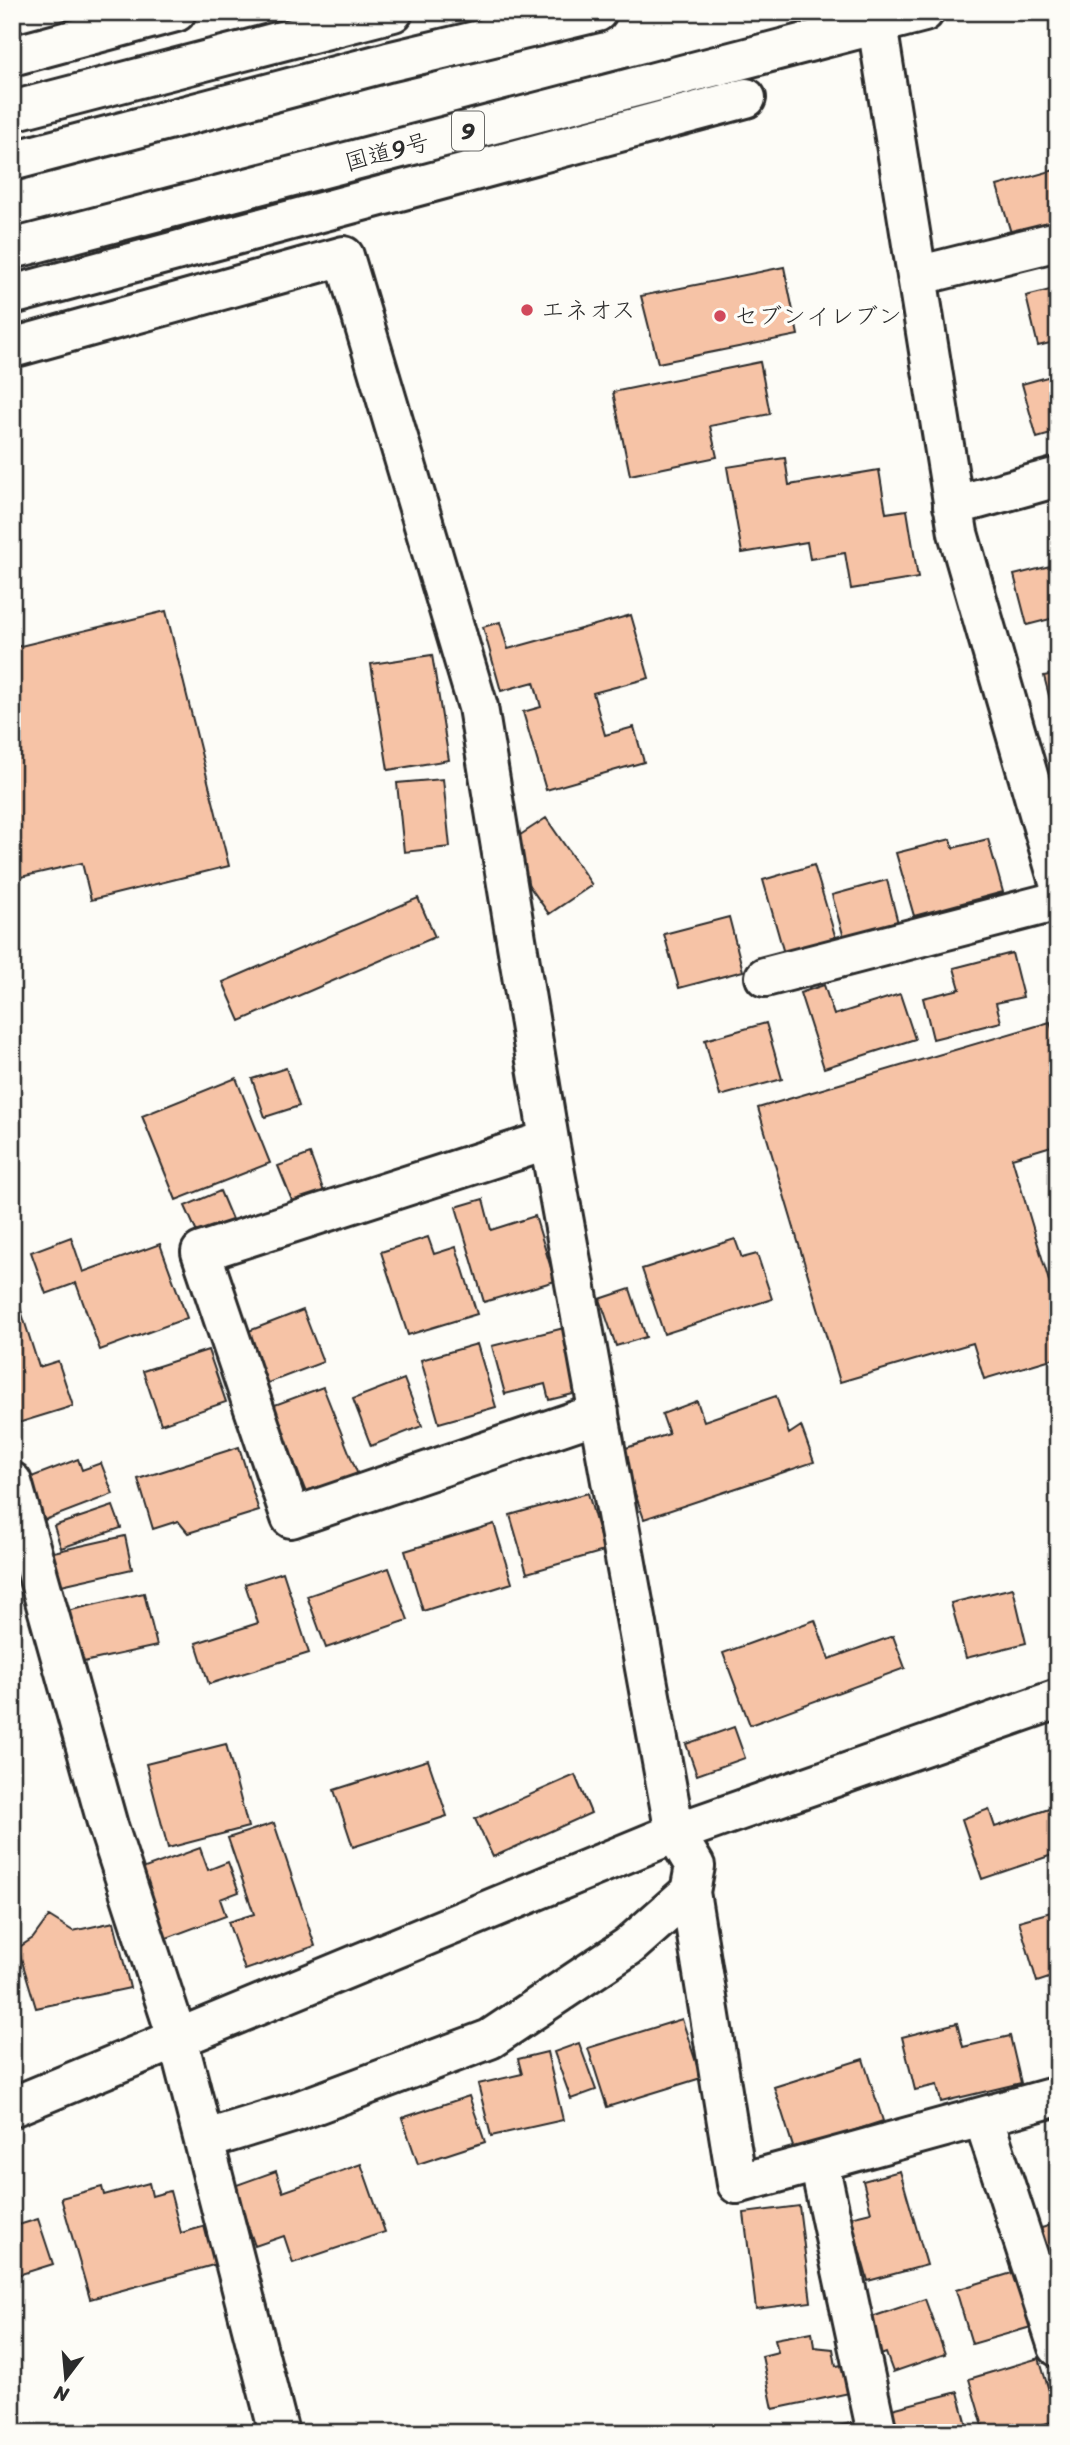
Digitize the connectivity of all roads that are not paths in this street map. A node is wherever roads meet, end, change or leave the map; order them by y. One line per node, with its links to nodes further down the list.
1 (176, 12): 7 (main road)
2 (393, 12): 6 (main road)
3 (597, 12): 8 (main road)
4 (924, 12): 5 (main road, 国道9号 / 9)
5 (876, 19): 9 (main road, 国道9号 / 9); 17 (main road)
6 (312, 33): 8 (main road); 11 (main road)
7 (12, 56)
8 (388, 62): 13 (main road)
9 (622, 91): 12 (main road); 14 (main road, 国道9号 / 9)
10 (746, 97): 12 (main road)
11 (12, 111)
12 (576, 143): 18 (main road)
13 (12, 161)
14 (64, 236): 16 (main road, 国道9号 / 9); 18 (main road)
15 (1058, 241): 17 (main road)
16 (12, 249)
17 (917, 276): 21 (main road)
18 (13, 295)
19 (12, 348): 25 (main road)
20 (1058, 477): 21 (main road)
21 (953, 506): 22 (main road)
22 (1058, 880)
23 (1058, 901): 24 (main road)
24 (765, 977)
25 (550, 1140): 26 (main road); 26 (main road)
26 (599, 1413): 29 (main road)
27 (12, 1482): 31 (main road)
28 (1058, 1699): 29 (main road)
29 (675, 1833): 30 (main road); 31 (main road)
30 (690, 1892): 35 (main road); 36 (main road)
31 (178, 2040): 33 (main road); 35 (main road)
32 (1058, 2096): 34 (main road)
33 (12, 2107)
34 (983, 2117): 36 (main road); 37 (main road)
35 (204, 2140): 38 (main road)
36 (819, 2163): 39 (main road)
37 (1058, 2347)
38 (279, 2433)
39 (877, 2433)

